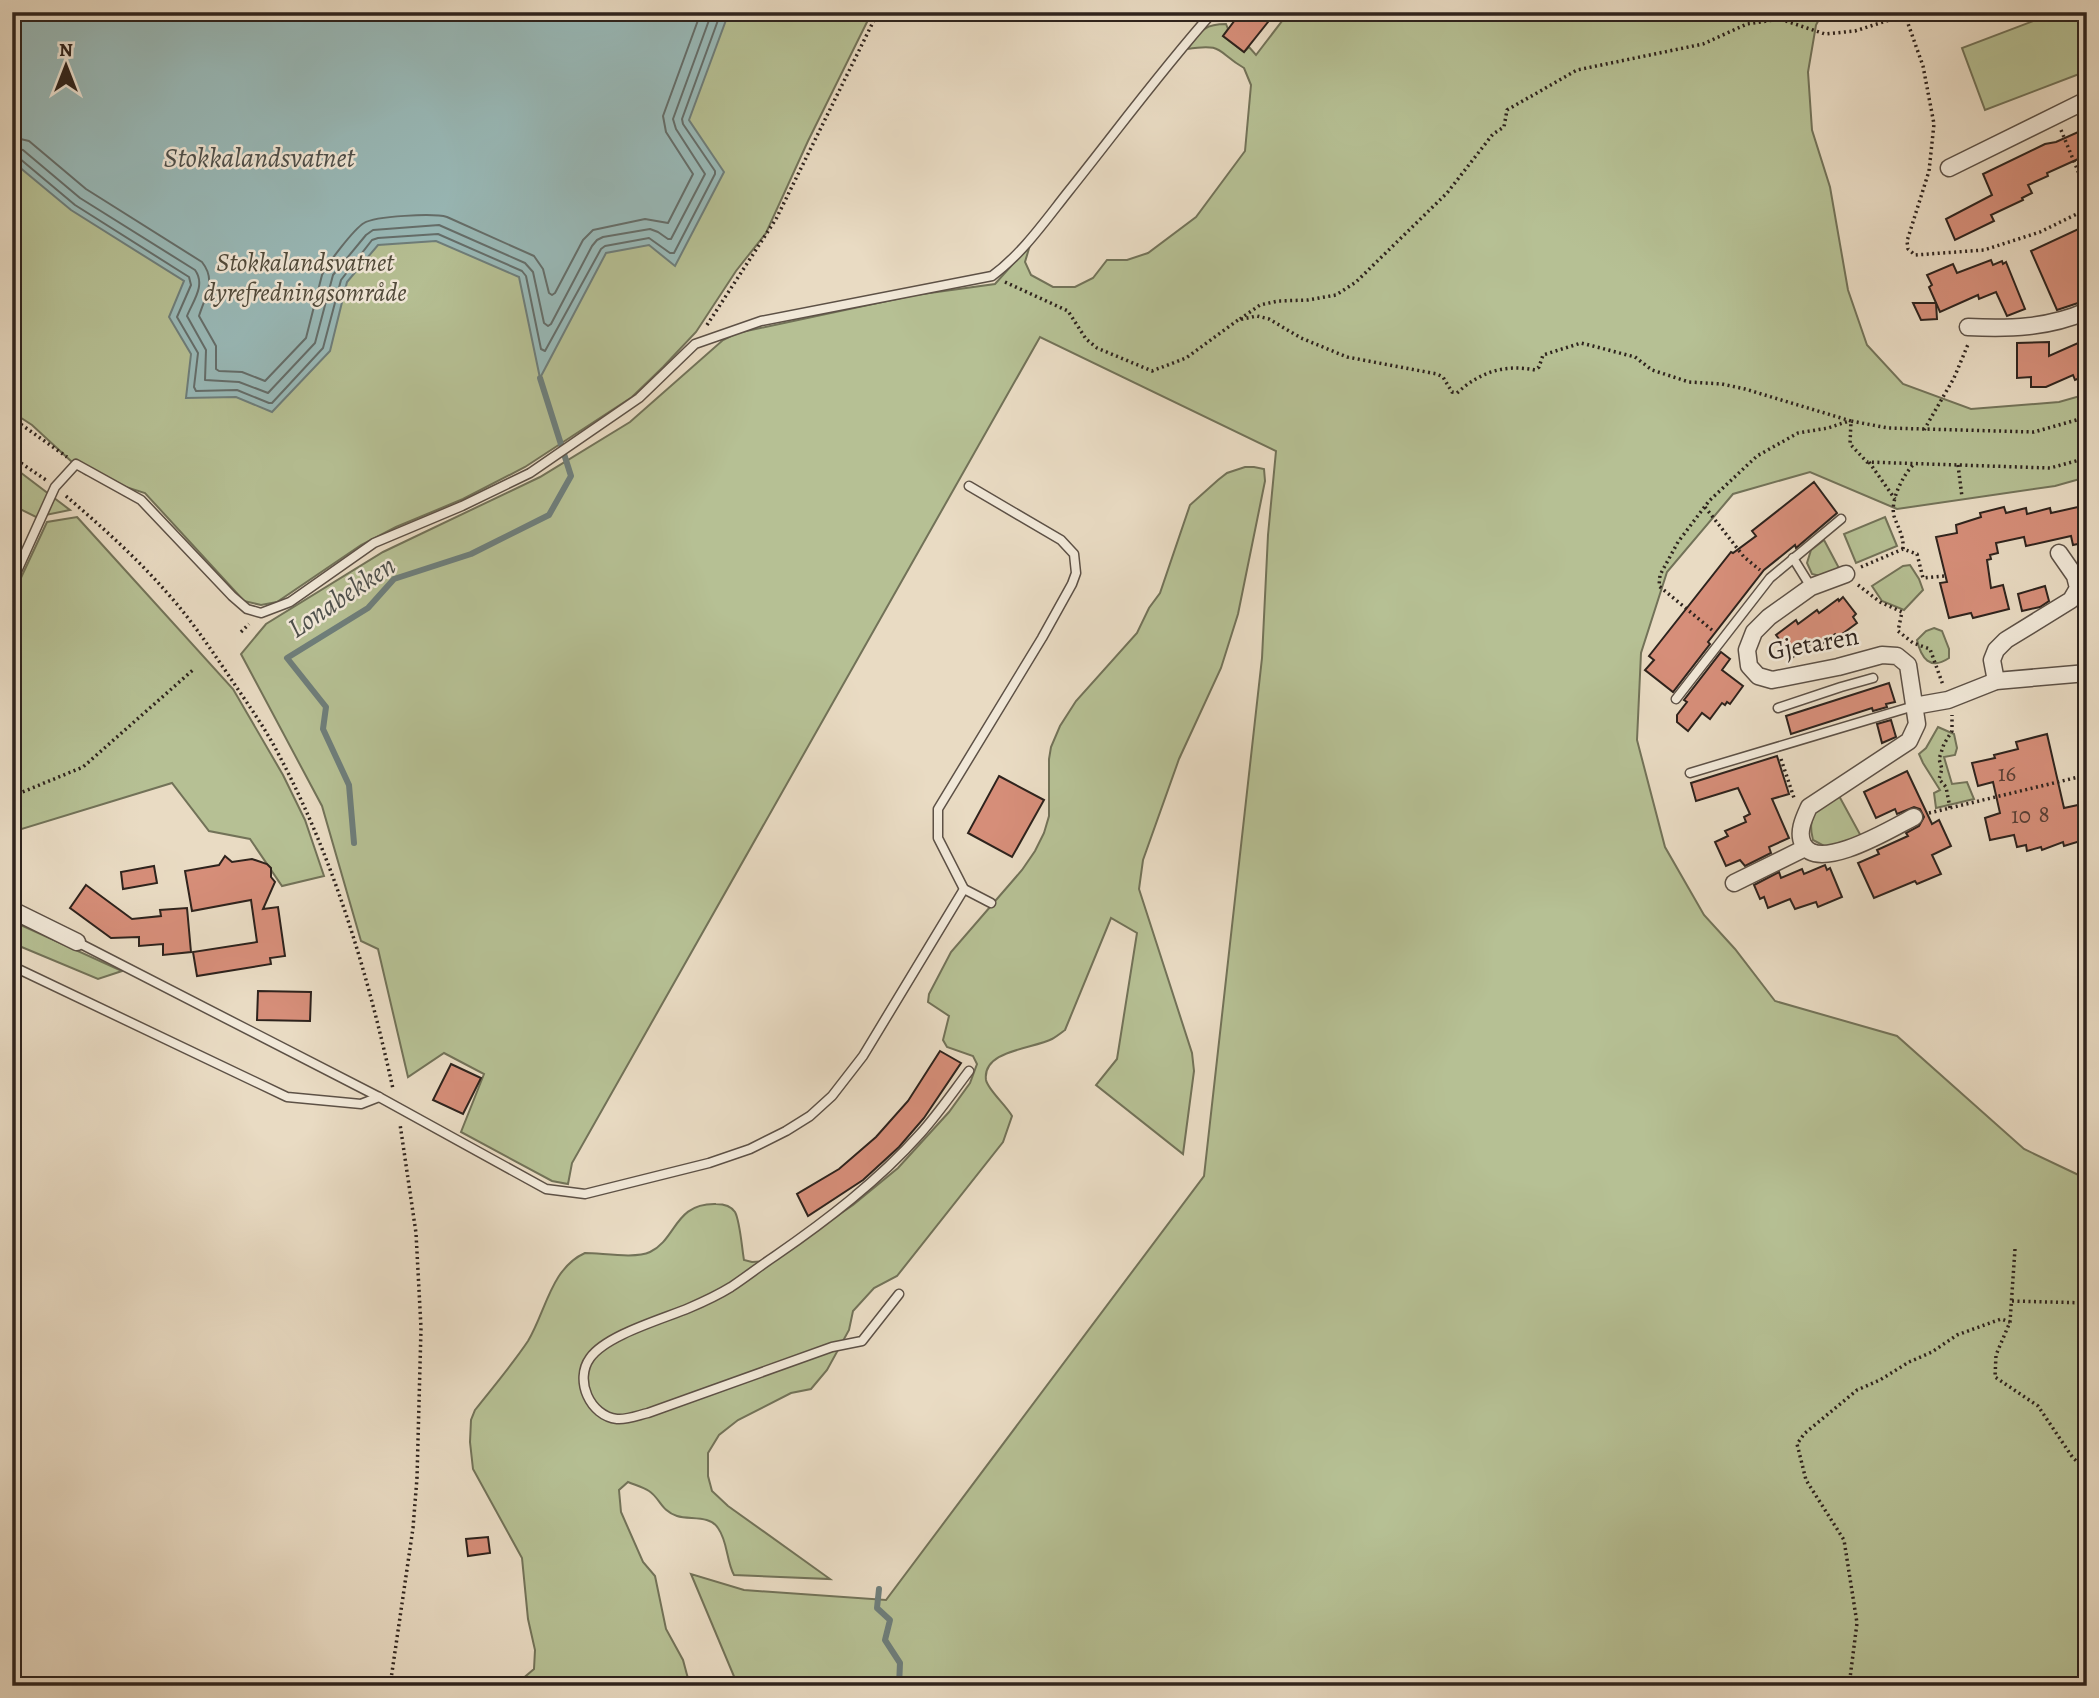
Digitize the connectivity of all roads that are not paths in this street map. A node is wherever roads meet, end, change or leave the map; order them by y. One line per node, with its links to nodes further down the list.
1 (1213, 12): 11 (lane)
2 (2087, 100): 3 (street)
3 (1949, 168)
4 (2087, 310): 5 (street)
5 (1972, 327)
6 (969, 486): 26 (lane)
7 (1841, 519): 9 (lane)
8 (2059, 553): 13 (street)
9 (1793, 558): 12 (lane); 19 (lane)
10 (1846, 574): 12 (street, Gjetaren)
11 (12, 582)
12 (1811, 587): 14 (street, Gjetaren)
13 (2082, 587): 17 (street)
14 (1838, 667): 18 (lane); 20 (street, Gjetaren)
15 (2087, 673): 17 (street)
16 (1873, 678): 18 (lane)
17 (1996, 681): 20 (street)
18 (1841, 687): 21 (lane)
19 (1676, 699)
20 (1914, 706): 22 (lane); 24 (street, Gjetaren)
21 (1779, 708)
22 (1690, 773)
23 (1914, 817): 24 (street)
24 (1805, 848): 25 (street)
25 (1734, 883)
26 (964, 890): 27 (lane); 32 (lane)
27 (991, 903)
28 (12, 910): 29 (street)
29 (78, 942): 32 (lane)
30 (12, 965): 32 (lane)
31 (969, 1071): 33 (lane)
32 (379, 1097)
33 (899, 1294)

